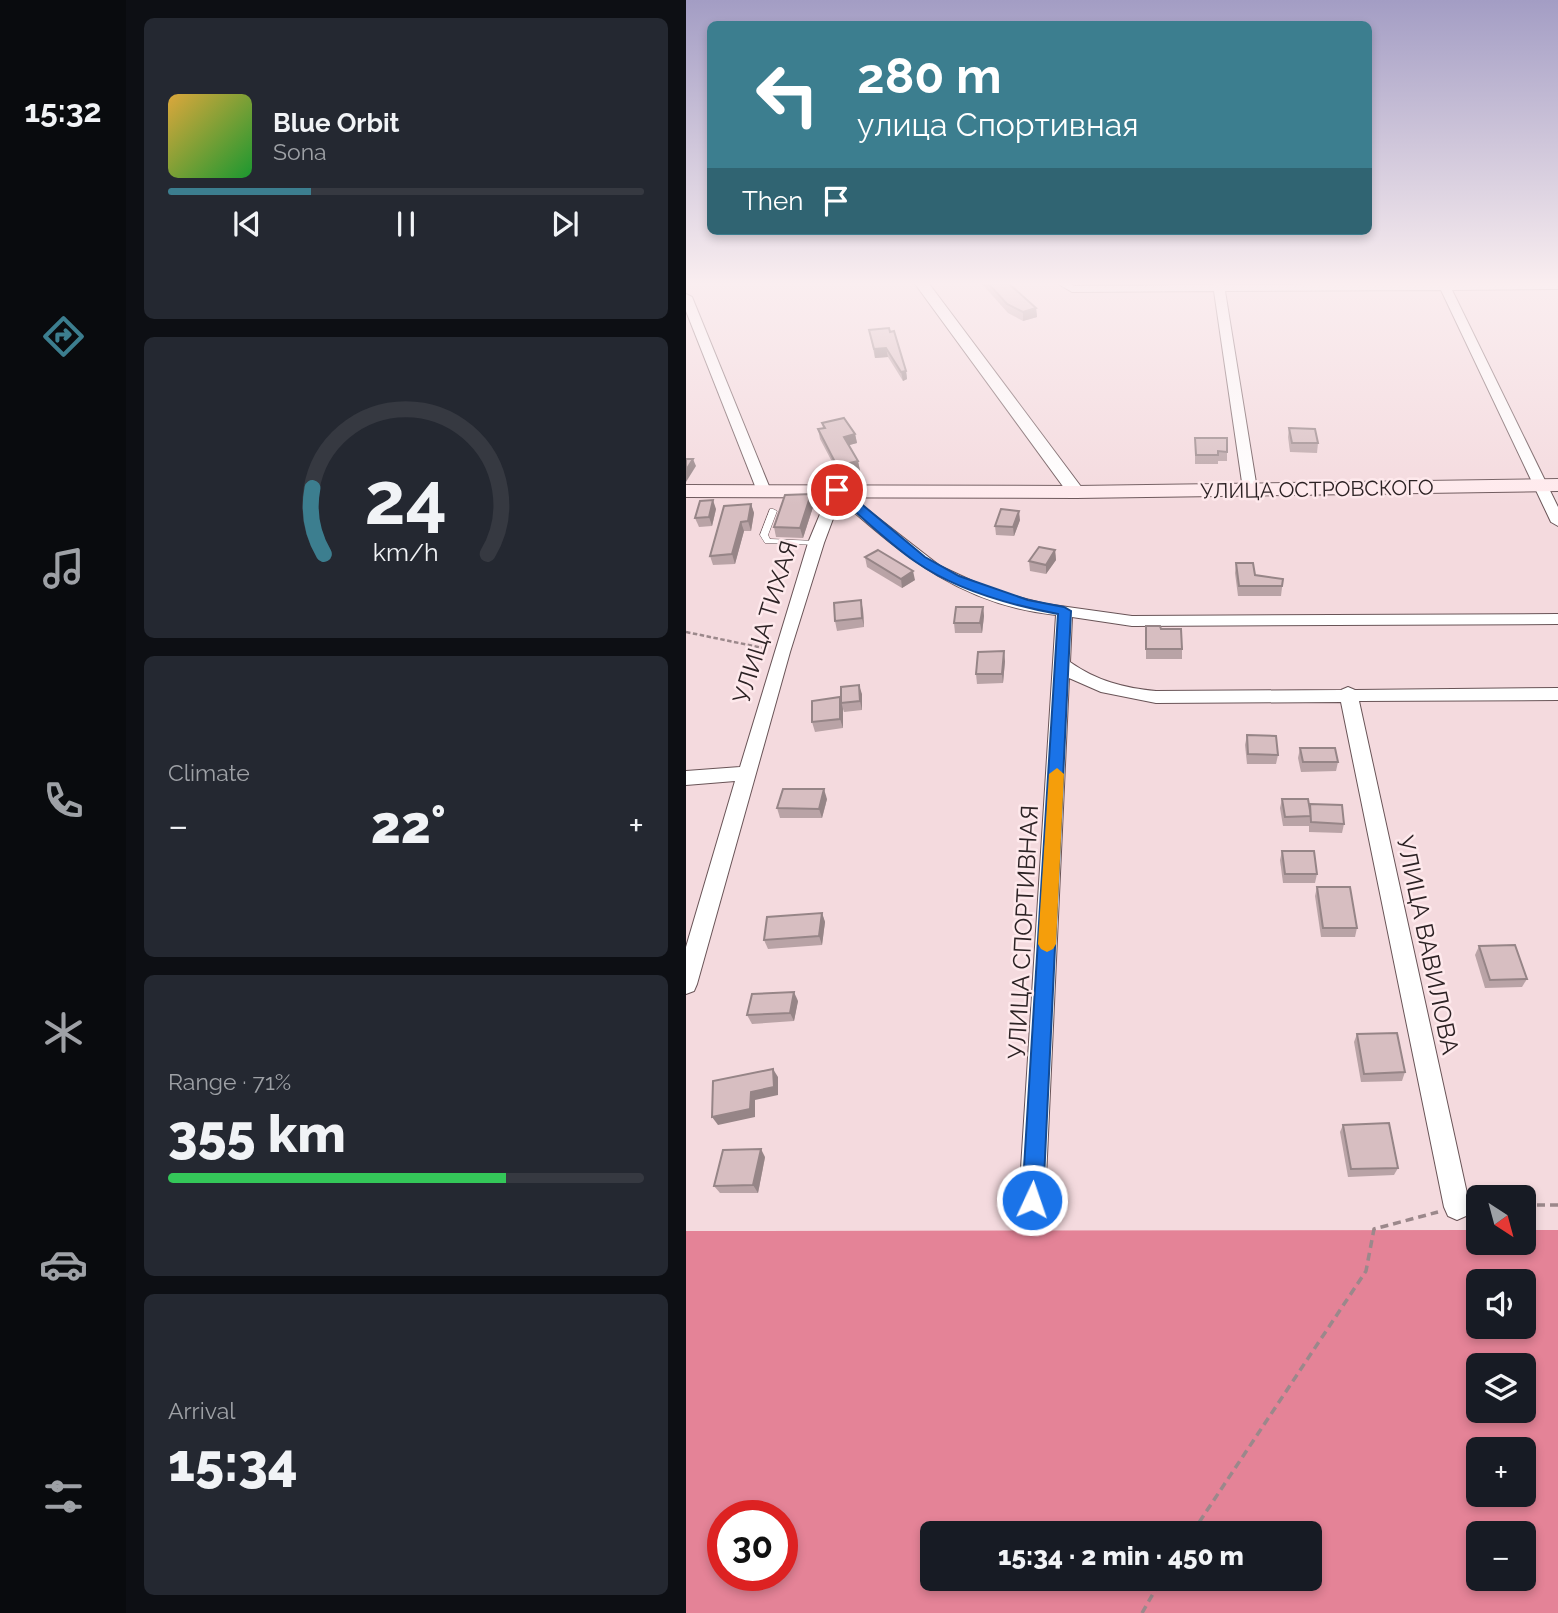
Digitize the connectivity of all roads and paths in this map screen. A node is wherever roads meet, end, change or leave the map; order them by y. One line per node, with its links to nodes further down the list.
1 (710, 356): 9 (street)
2 (976, 356): 10 (street)
3 (1229, 356): 6 (street)
4 (1482, 356): 5 (street)
5 (1550, 485): 6 (main road, УЛИЦА ОСТРОВСКОГО); 12 (street)
6 (1250, 489): 10 (main road, УЛИЦА ОСТРОВСКОГО)
7 (837, 490): 9 (main road, УЛИЦА ОСТРОВСКОГО); 10 (main road, УЛИЦА ОСТРОВСКОГО); 13 (street, УЛИЦА ТИХАЯ); 14 (street)
8 (686, 491): 9 (main road, УЛИЦА ОСТРОВСКОГО)
9 (764, 491)
10 (1076, 492)
11 (773, 511): 13 (lane)
12 (1558, 522)
13 (816, 543): 17 (street, УЛИЦА ТИХАЯ)
14 (1064, 611): 15 (street); 18 (street, УЛИЦА СПОРТИВНАЯ)
15 (1558, 619)
16 (686, 632): 17 (path)
17 (782, 652): 21 (street, УЛИЦА ТИХАЯ)
18 (1063, 666): 19 (street); 24 (street, УЛИЦА СПОРТИВНАЯ)
19 (1348, 693): 20 (street); 27 (street, УЛИЦА ВАВИЛОВА)
20 (1558, 694)
21 (747, 772): 22 (street); 23 (street, УЛИЦА ТИХАЯ)
22 (686, 778)
23 (688, 972)
24 (1032, 1200)
25 (1536, 1205): 26 (path)
26 (1558, 1205)
27 (1457, 1207): 28 (path)
28 (1200, 1521)
29 (1154, 1591): 30 (path)
30 (1142, 1613)

